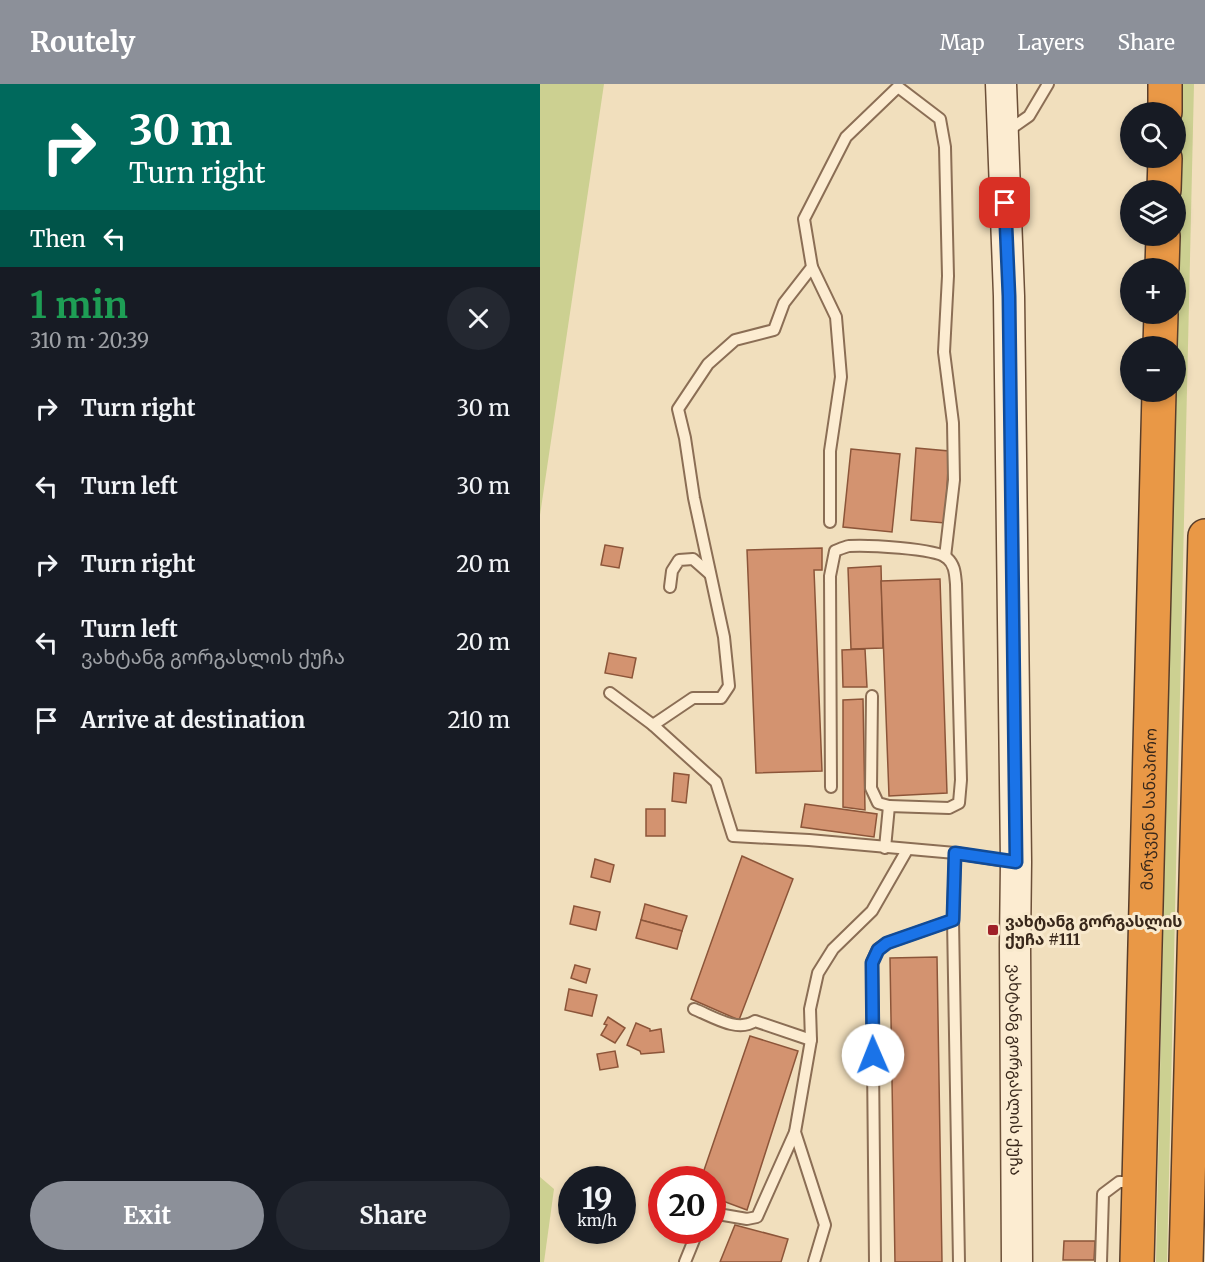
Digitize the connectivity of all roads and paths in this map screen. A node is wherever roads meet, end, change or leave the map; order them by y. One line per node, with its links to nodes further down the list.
1 (1001, 84): 6 (street, ვახტანგ გორგასლის ქუჩა)
2 (1048, 84): 6 (lane)
3 (1165, 84): 5 (highway)
4 (898, 86): 7 (lane); 11 (lane)
5 (1165, 102)
6 (1002, 134): 22 (street, ვახტანგ გორგასლის ქუჩა)
7 (812, 267): 9 (lane); 12 (lane)
8 (1159, 402): 27 (highway, მარჯვენა სანაპირო)
9 (830, 522)
10 (1205, 536): 37 (highway)
11 (945, 556): 17 (lane); 18 (lane)
12 (710, 574): 13 (lane); 16 (lane)
13 (670, 587)
14 (610, 693): 16 (lane)
15 (872, 696): 18 (lane)
16 (653, 725): 19 (lane)
17 (831, 787)
18 (889, 806): 19 (lane)
19 (885, 848): 20 (lane)
20 (907, 850): 21 (lane); 25 (lane)
21 (955, 853): 22 (lane); 23 (lane)
22 (1016, 862): 34 (street, ვახტანგ გორგასლის ქუჩა)
23 (953, 920): 32 (lane); 33 (lane)
24 (694, 1009): 25 (lane)
25 (811, 1040): 26 (lane)
26 (795, 1132): 28 (lane); 31 (lane)
27 (1140, 1182): 35 (lane); 36 (highway, მარჯვენა სანაპირო)
28 (726, 1215)
29 (692, 1244): 30 (lane)
30 (685, 1262)
31 (814, 1262)
32 (875, 1262)
33 (959, 1262)
34 (1017, 1262)
35 (1101, 1262)
36 (1137, 1262)
37 (1186, 1262)

